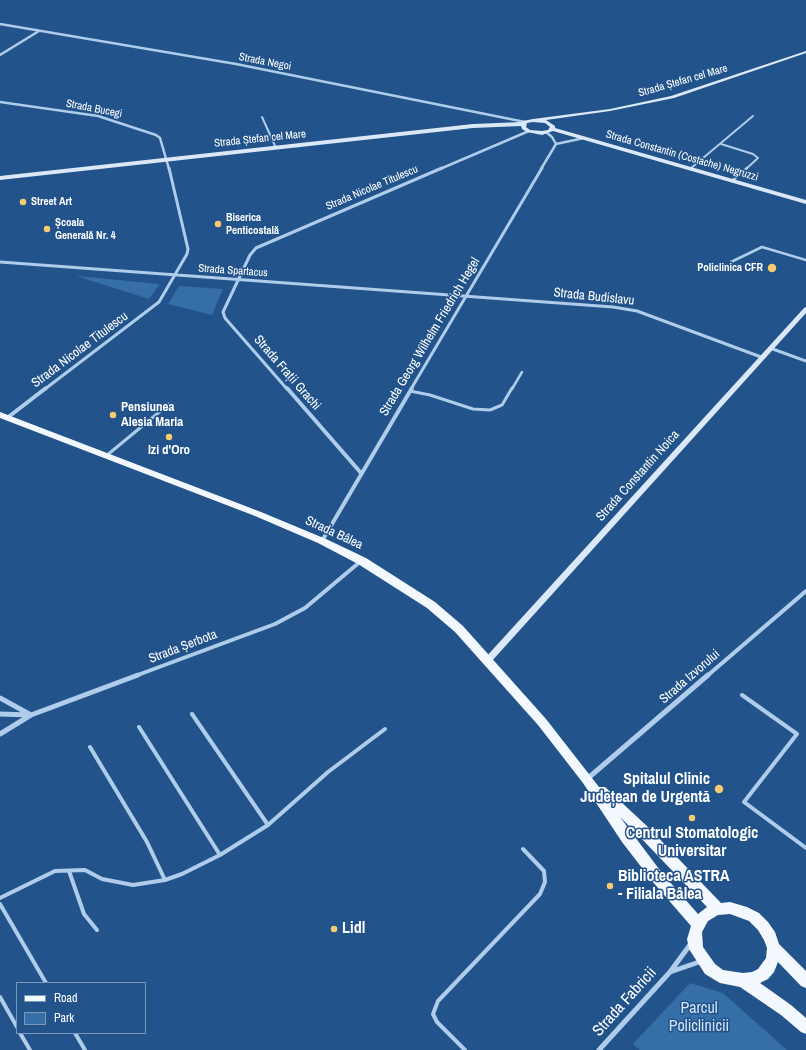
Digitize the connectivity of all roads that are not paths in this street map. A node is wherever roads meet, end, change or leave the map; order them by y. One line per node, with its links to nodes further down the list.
1 (0, 24): 2 (street, Strada Negoi)
2 (40, 31): 4 (street); 9 (street, Strada Negoi)
3 (806, 52): 8 (main road, Strada Ștefan cel Mare)
4 (0, 56)
5 (0, 102): 17 (street, Strada Bucegi)
6 (753, 116): 15 (lane)
7 (262, 117): 16 (lane)
8 (538, 120): 9 (main road, Strada Ștefan cel Mare); 10 (main road, Strada Constantin (Costache) Negruzzi)
9 (524, 123): 11 (main road); 16 (main road, Strada Ștefan cel Mare)
10 (552, 129): 12 (main road); 13 (main road, Strada Constantin (Costache) Negruzzi)
11 (529, 131): 12 (main road); 26 (street, Strada Nicolae Titulescu)
12 (546, 132): 14 (street)
13 (584, 138): 14 (street); 18 (main road, Strada Constantin (Costache) Negruzzi)
14 (556, 144): 27 (street, Strada Georg Wilhelm Friedrich Hegel)
15 (721, 144): 18 (lane); 20 (lane)
16 (276, 148): 17 (main road, Strada Ștefan cel Mare)
17 (166, 160): 19 (main road, Strada Ștefan cel Mare); 25 (street)
18 (690, 169): 20 (main road, Strada Constantin (Costache) Negruzzi)
19 (0, 178)
20 (732, 181): 21 (main road, Strada Constantin (Costache) Negruzzi)
21 (806, 202)
22 (806, 260): 24 (lane)
23 (0, 262): 25 (street, Strada Spartacus)
24 (731, 262)
25 (175, 276): 26 (street, Strada Spartacus); 35 (street, Strada Nicolae Titulescu)
26 (238, 280): 27 (street, Strada Spartacus); 37 (street, Strada Frații Grachi)
27 (466, 297): 30 (street, Strada Budislavu); 33 (street, Strada Georg Wilhelm Friedrich Hegel)
28 (806, 309): 29 (main road, Strada Constantin Noica)
29 (770, 348): 30 (main road, Strada Constantin Noica); 31 (street)
30 (762, 357): 41 (main road, Strada Constantin Noica)
31 (806, 361)
32 (522, 372): 33 (lane)
33 (410, 391): 37 (street, Strada Georg Wilhelm Friedrich Hegel)
34 (169, 404): 36 (lane)
35 (3, 417): 36 (main road, Strada Bâlea)
36 (106, 456): 38 (main road, Strada Bâlea)
37 (361, 473): 38 (street, Strada Georg Wilhelm Friedrich Hegel)
38 (322, 541): 39 (main road, Strada Bâlea)
39 (362, 561): 41 (main road, Strada Bâlea); 46 (street, Strada Șerbota)
40 (806, 592): 51 (street, Strada Izvorului)
41 (488, 660): 51 (main road, Strada Bâlea)
42 (742, 695): 53 (lane)
43 (0, 698): 46 (street)
44 (0, 714): 46 (street)
45 (192, 714): 52 (lane)
46 (31, 715): 49 (street, Strada Șerbota)
47 (139, 727): 55 (lane)
48 (385, 728): 52 (lane)
49 (0, 734)
50 (90, 747): 57 (lane)
51 (588, 779): 60 (main road); 61 (main road)
52 (268, 825): 55 (lane)
53 (806, 848)
54 (523, 849): 77 (lane)
55 (220, 855): 57 (lane)
56 (69, 871): 57 (lane); 58 (lane); 62 (lane)
57 (165, 880)
58 (0, 898)
59 (0, 904): 69 (lane)
60 (718, 909): 61 (main road); 64 (main road)
61 (698, 924): 63 (main road)
62 (97, 930)
63 (694, 939): 65 (main road); 66 (street, Strada Fabricii)
64 (774, 948): 67 (main road); 68 (main road)
65 (702, 960): 66 (street, Strada Fabricii); 67 (main road)
66 (670, 972): 78 (street, Strada Fabricii)
67 (743, 980): 72 (main road)
68 (806, 981)
69 (45, 982)
70 (0, 997): 71 (lane)
71 (16, 1025)
72 (806, 1027)
73 (21, 1034): 75 (lane)
74 (76, 1034): 76 (lane)
75 (30, 1050)
76 (85, 1050)
77 (465, 1050)
78 (599, 1050)

